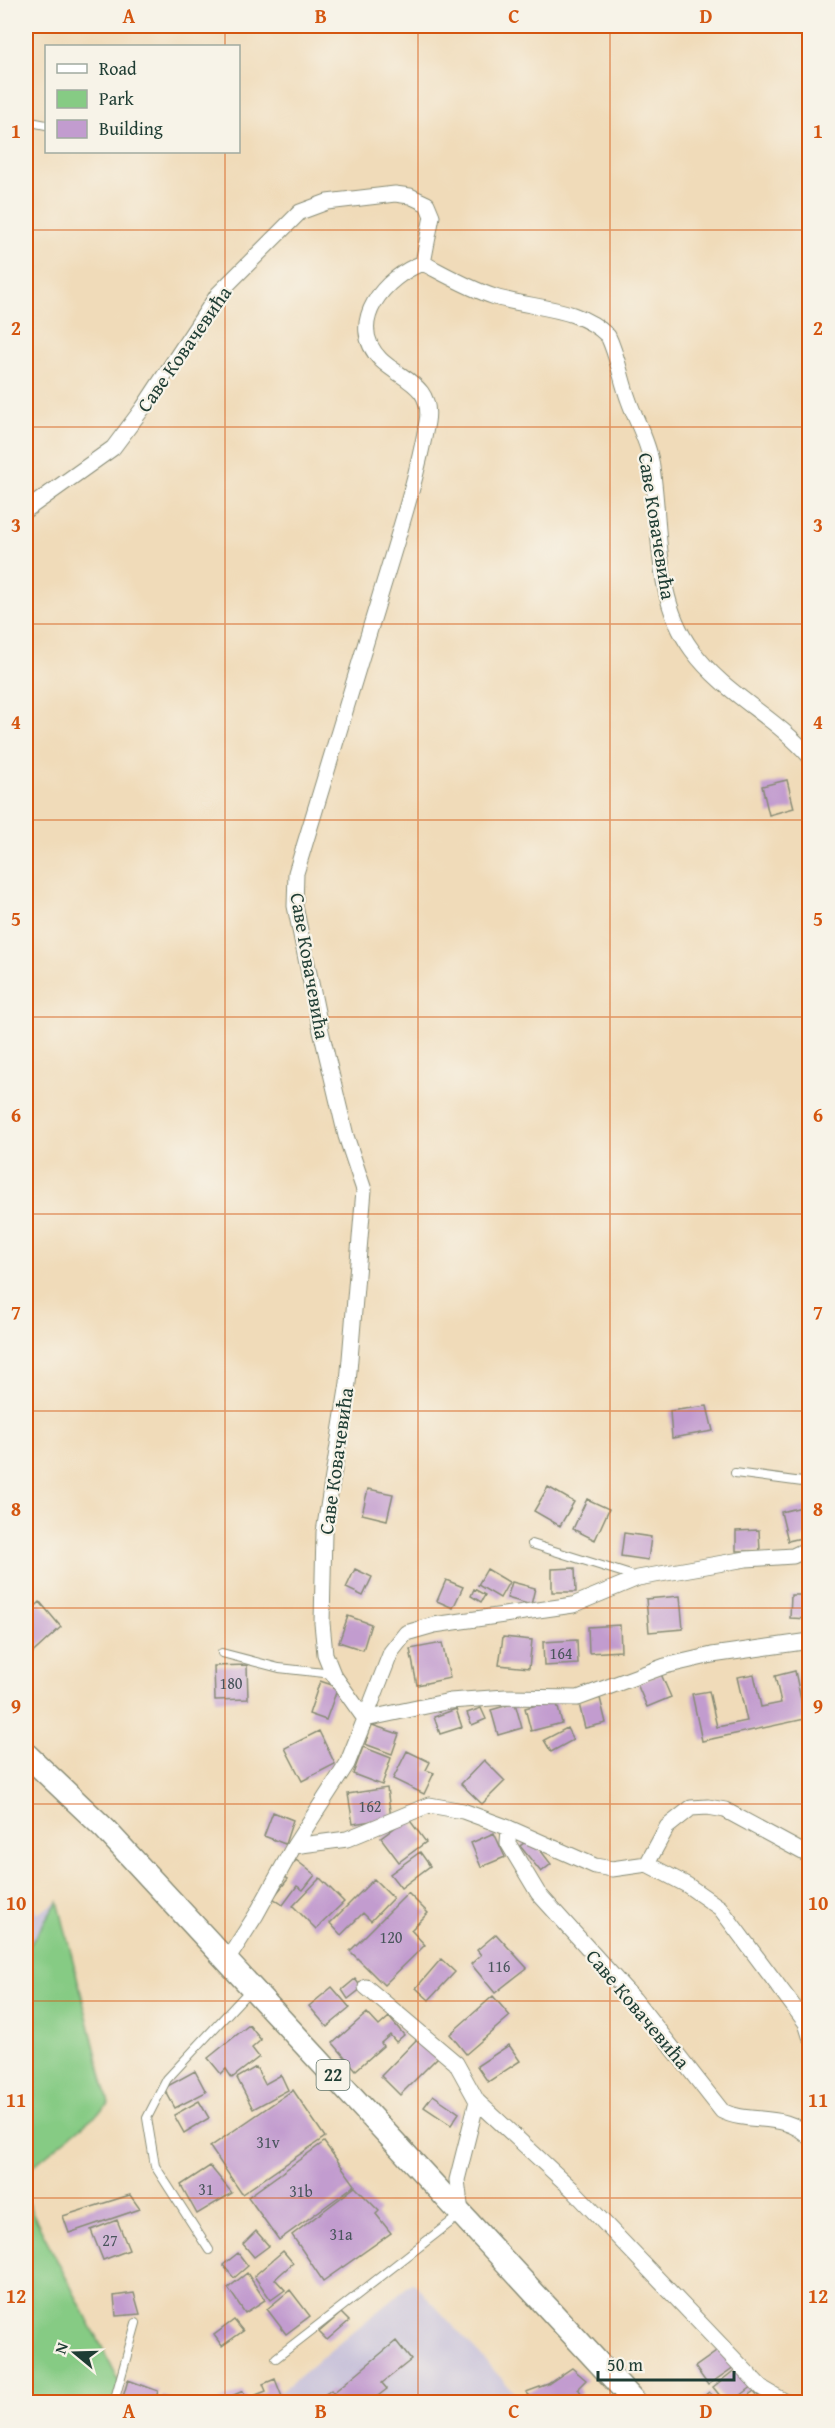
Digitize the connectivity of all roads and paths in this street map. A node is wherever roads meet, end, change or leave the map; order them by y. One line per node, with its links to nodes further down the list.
1 (26, 121): 2 (lane)
2 (45, 125)
3 (423, 263): 4 (street, Саве Ковачевића); 5 (street, Саве Ковачевића); 13 (street, Саве Ковачевића)
4 (26, 510)
5 (810, 757)
6 (735, 1473): 7 (lane)
7 (810, 1483)
8 (532, 1544): 10 (lane)
9 (810, 1548): 10 (street)
10 (638, 1578): 14 (street)
11 (810, 1641): 14 (street)
12 (222, 1653): 13 (lane)
13 (333, 1674): 14 (street, Саве Ковачевића)
14 (365, 1719): 17 (street)
15 (26, 1754): 20 (main road, 22)
16 (509, 1828): 17 (street); 19 (street); 25 (street, Саве Ковачевића)
17 (294, 1846): 20 (street)
18 (810, 1856): 19 (street)
19 (647, 1864): 23 (street)
20 (226, 1962): 22 (main road, 22)
21 (366, 1987): 24 (street)
22 (252, 1989): 26 (main road, 22); 27 (lane)
23 (810, 2036)
24 (477, 2101): 26 (street); 32 (street)
25 (810, 2138)
26 (461, 2214): 29 (lane); 31 (main road, 22)
27 (210, 2250)
28 (136, 2323): 30 (lane)
29 (276, 2358)
30 (114, 2403)
31 (635, 2403)
32 (786, 2403)

